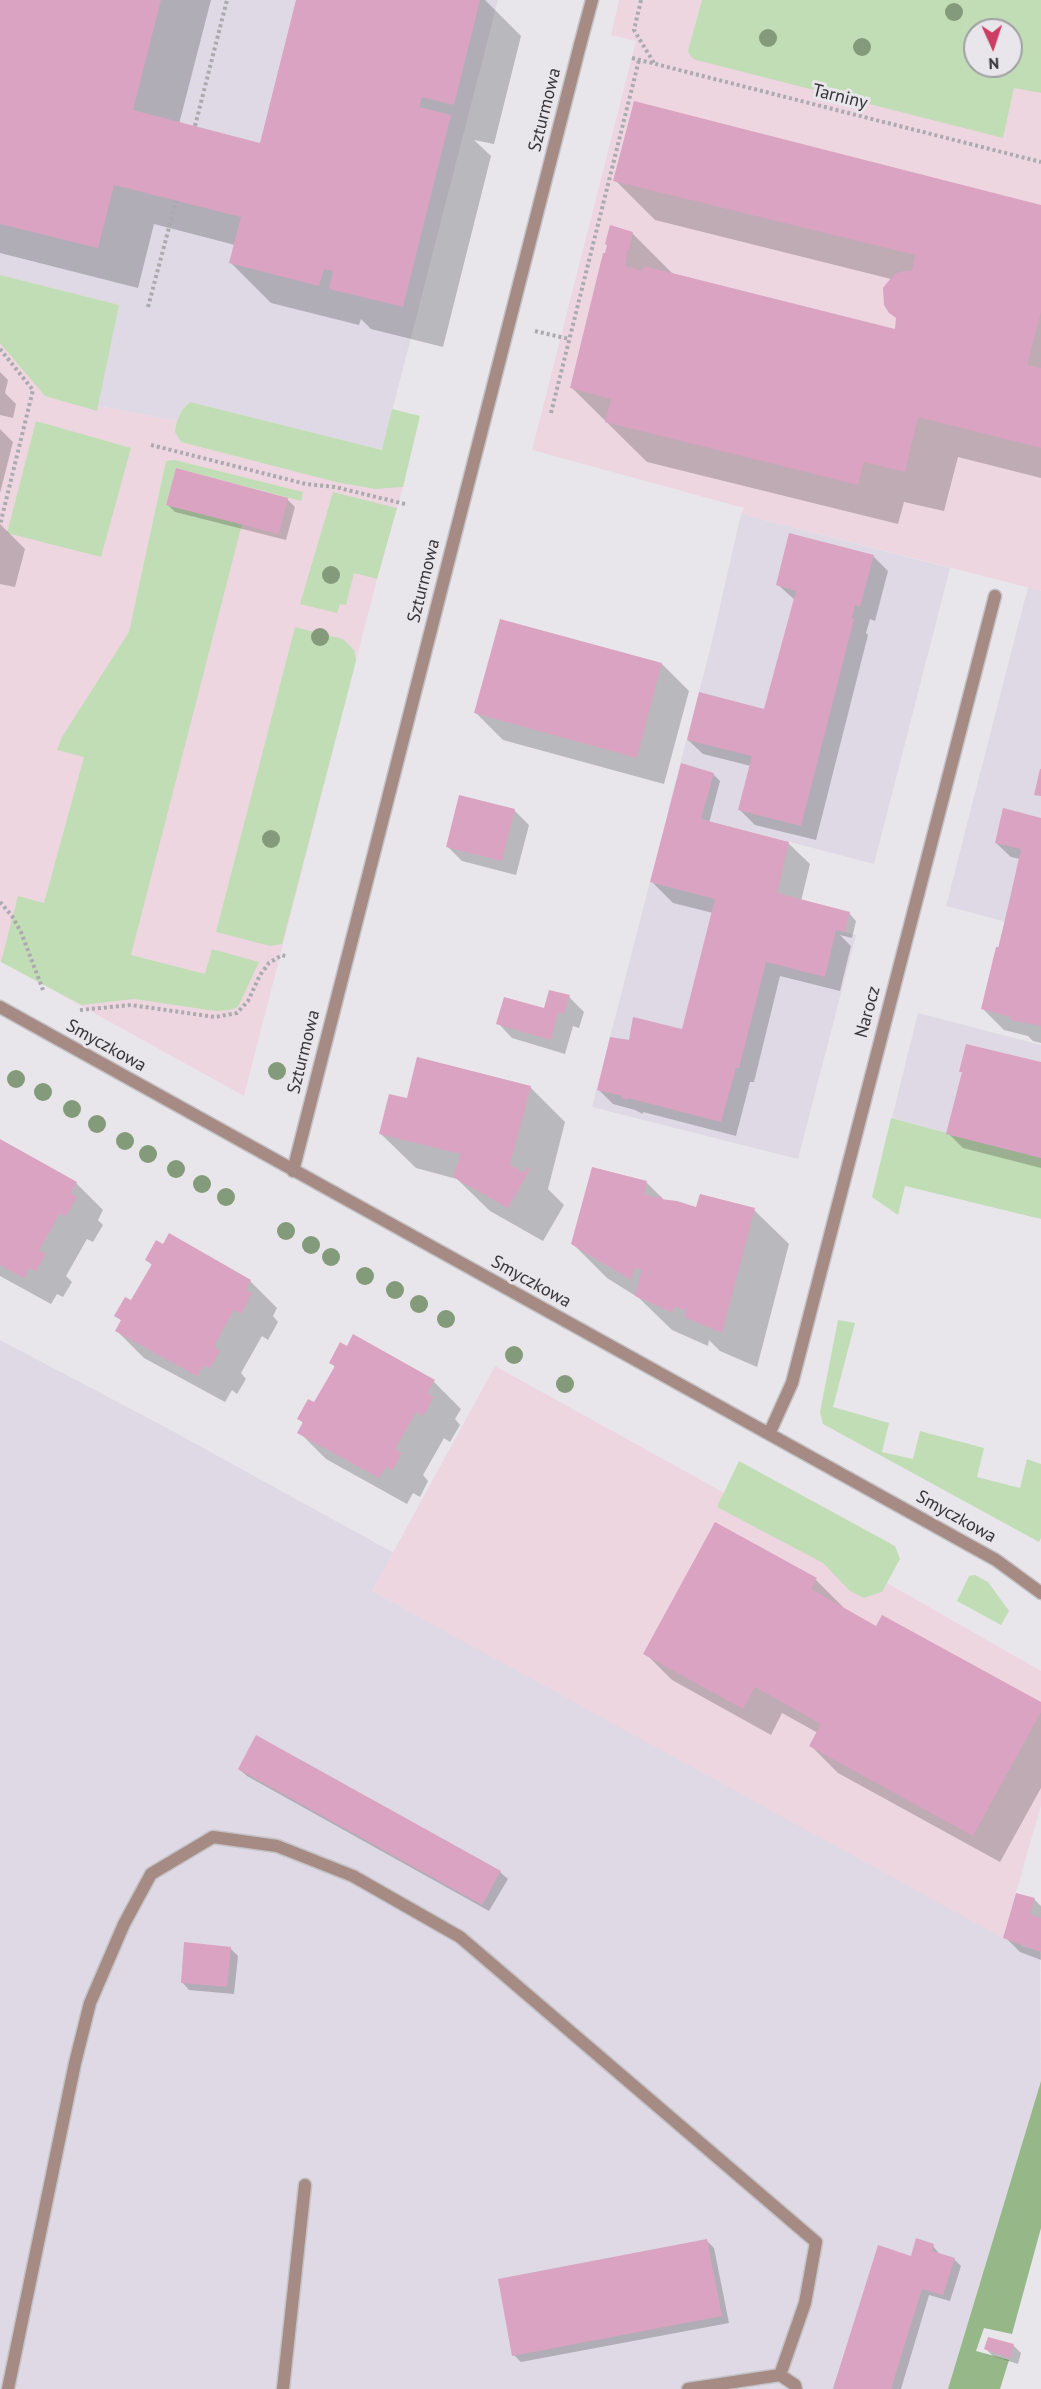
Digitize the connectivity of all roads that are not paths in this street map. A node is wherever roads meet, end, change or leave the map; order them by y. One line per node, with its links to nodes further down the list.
1 (592, 0): 4 (street, Szturmowa)
2 (995, 596): 5 (street, Narocz)
3 (0, 1007): 4 (street, Smyczkowa)
4 (292, 1171): 5 (street, Smyczkowa)
5 (769, 1434): 6 (street, Smyczkowa)
6 (1041, 1593)
7 (305, 2185): 10 (street)
8 (780, 2375): 9 (street); 11 (street); 12 (street)
9 (8, 2389)
10 (283, 2389)
11 (688, 2389)
12 (796, 2389)

